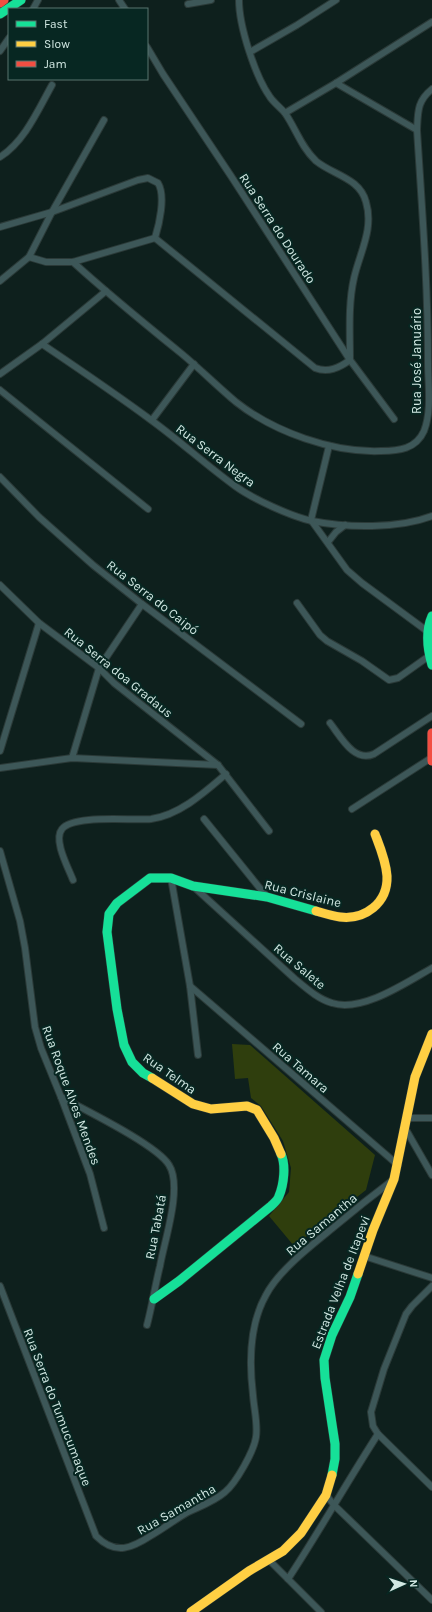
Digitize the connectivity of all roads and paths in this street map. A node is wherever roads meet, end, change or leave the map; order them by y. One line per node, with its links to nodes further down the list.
1 (4, 0): 7 (main road)
2 (21, 0): 10 (main road)
3 (114, 0): 9 (street)
4 (211, 0): 8 (street)
5 (239, 0): 15 (street)
6 (336, 0): 15 (street)
7 (0, 3)
8 (188, 4)
9 (122, 5)
10 (9, 8)
11 (432, 22): 16 (street)
12 (8, 39): 14 (street)
13 (148, 50): 32 (street, Rua Serra do Dourado)
14 (0, 51)
15 (250, 52): 19 (street)
16 (336, 83): 19 (street); 21 (street)
17 (52, 84): 22 (street)
18 (432, 89): 21 (street, Rua José Januário)
19 (285, 113): 32 (street)
20 (104, 120): 23 (street)
21 (417, 130): 30 (street, Rua José Januário)
22 (0, 157)
23 (52, 212): 24 (street); 25 (street); 26 (street)
24 (0, 227)
25 (155, 238): 27 (street); 32 (street)
26 (29, 258): 27 (street); 28 (street)
27 (73, 262): 29 (street, Rua José Januário)
28 (0, 281)
29 (106, 291): 31 (street); 33 (street, Rua José Januário)
30 (430, 312): 38 (street, Rua José Januário)
31 (42, 344): 34 (street); 37 (street, Rua Serra Negra)
32 (350, 360): 36 (street, Rua Serra do Dourado)
33 (194, 364): 37 (street); 38 (street, Rua José Januário)
34 (0, 374)
35 (0, 390): 40 (street)
36 (394, 419)
37 (152, 420): 42 (street, Rua Serra Negra)
38 (329, 446): 42 (street)
39 (0, 477): 47 (street, Rua Serra do Caipó)
40 (148, 508)
41 (432, 516): 43 (street, Rua Serra Negra)
42 (311, 520): 43 (street, Rua Serra Negra); 44 (street)
43 (345, 525): 44 (street)
44 (328, 542): 50 (street)
45 (0, 585): 49 (street, Rua Serra doa Gradaus)
46 (297, 603): 51 (street)
47 (142, 604): 53 (street); 56 (street, Rua Serra do Caipó)
48 (432, 616): 50 (main road)
49 (39, 623): 53 (street, Rua Serra doa Gradaus); 58 (street)
50 (427, 631): 51 (main road)
51 (429, 656): 52 (main road)
52 (432, 665)
53 (99, 668): 59 (street); 61 (street, Rua Serra doa Gradaus)
54 (432, 716): 55 (street)
55 (330, 723)
56 (301, 724)
57 (432, 733): 60 (main road)
58 (0, 750)
59 (72, 758): 61 (street); 62 (street)
60 (432, 759): 64 (street)
61 (218, 765): 63 (street, Rua Serra doa Gradaus)
62 (0, 768)
63 (226, 774): 66 (street, Rua Serra doa Gradaus); 70 (street)
64 (352, 809)
65 (204, 819): 72 (street)
66 (269, 831)
67 (375, 834): 72 (main road, Rua Crislaine)
68 (0, 851): 77 (street, Rua Roque Alves Mendes)
69 (171, 878): 71 (main road, Rua Telma); 74 (street); 89 (main road, Rua Telma)
70 (73, 880)
71 (192, 886): 72 (main road, Rua Crislaine); 73 (street, Rua Salete)
72 (267, 897)
73 (432, 968)
74 (190, 986): 76 (street); 81 (street, Rua Tamara)
75 (432, 1034): 78 (main road, Estrada Velha de Itapevi)
76 (198, 1055)
77 (61, 1097): 84 (street, Rua Roque Alves Mendes); 89 (street, Rua Tabatá)
78 (407, 1118): 79 (street); 80 (main road, Estrada Velha de Itapevi)
79 (432, 1118)
80 (405, 1128): 81 (main road, Estrada Velha de Itapevi); 82 (street)
81 (398, 1165): 83 (main road, Estrada Velha de Itapevi)
82 (432, 1175)
83 (394, 1179): 85 (main road, Estrada Velha de Itapevi); 95 (street, Rua Samantha)
84 (104, 1228)
85 (364, 1256): 86 (street); 93 (main road, Estrada Velha de Itapevi)
86 (432, 1278)
87 (0, 1286): 95 (street, Rua Serra do Tumucumaque)
88 (432, 1286): 91 (street)
89 (154, 1299): 90 (street, Rua Tabatá)
90 (147, 1325)
91 (378, 1434): 92 (street); 94 (street)
92 (432, 1487)
93 (326, 1495): 94 (street); 96 (main road, Estrada Velha de Itapevi)
94 (334, 1505): 97 (street); 98 (street)
95 (96, 1536)
96 (269, 1560): 97 (street); 99 (main road, Estrada Velha de Itapevi)
97 (288, 1579): 100 (street)
98 (432, 1600)
99 (197, 1610)
100 (321, 1612)

